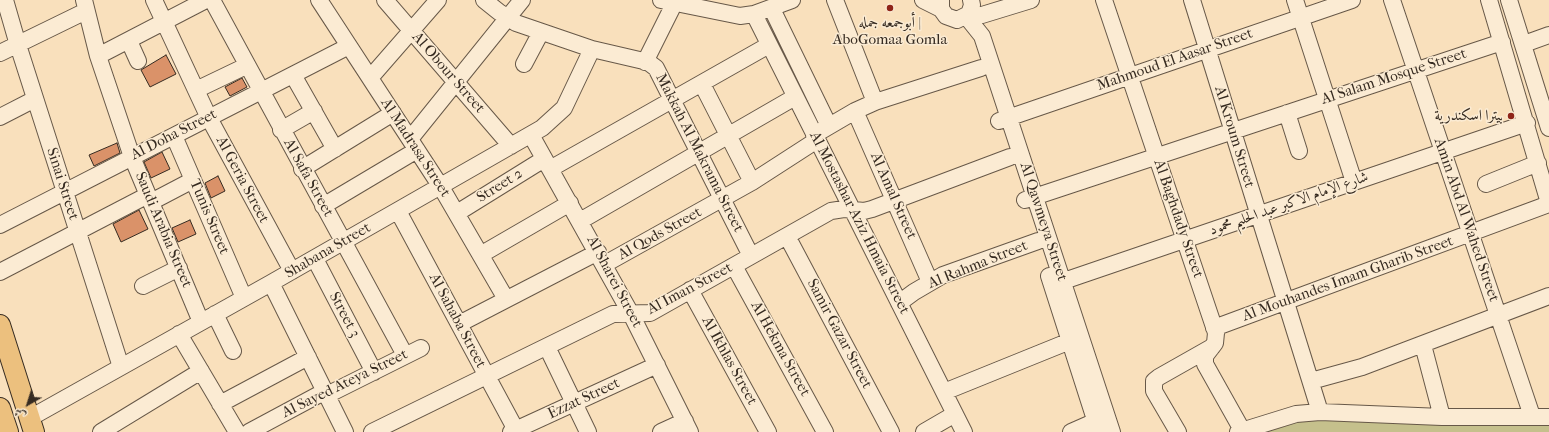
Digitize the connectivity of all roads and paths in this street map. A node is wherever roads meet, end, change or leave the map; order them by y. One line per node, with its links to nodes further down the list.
1 (5, 0): 37 (street, Sinai Street)
2 (154, 0): 30 (street, Al Geria Street)
3 (206, 0): 30 (street)
4 (212, 0): 47 (street, Al Safa Street)
5 (319, 0): 39 (street, Al Madrasa Street)
6 (385, 0): 31 (street, Al Obour Street)
7 (438, 0): 31 (street)
8 (484, 0): 29 (street, Makkah Al Makrama Street)
9 (522, 0): 29 (street)
10 (792, 0): 26 (street)
11 (834, 0): 63 (street)
12 (923, 0): 22 (street)
13 (1032, 0): 25 (street)
14 (1104, 0): 52 (street, Al Baghdady Street)
15 (1192, 0): 41 (street, Al Kroum Street)
16 (1296, 0): 28 (street)
17 (1352, 0): 28 (street, Mahmoud El Aasar Street)
18 (1392, 0): 49 (street, Amin Abd Al Wahed Street)
19 (1489, 0): 35 (street)
20 (1510, 0): 36 (street)
21 (668, 2): 23 (street); 45 (street)
22 (941, 4): 25 (street)
23 (710, 5): 27 (street)
24 (85, 6): 37 (street); 43 (street, Saudi Arabia Street)
25 (969, 8): 48 (street, Al Qawmeya Street); 71 (street, Al Qawmeya Street)
26 (772, 9): 27 (street); 73 (street)
27 (754, 14): 38 (street, Al Mostashar Aziz Hmaia Street)
28 (1301, 17): 41 (street, Mahmoud El Aasar Street); 62 (street)
29 (507, 18): 32 (street, Makkah Al Makrama Street); 55 (street)
30 (164, 22): 34 (street); 57 (street, Al Geria Street)
31 (411, 30): 53 (street); 55 (street, Al Obour Street)
32 (542, 32): 40 (street, Makkah Al Makrama Street); 46 (street)
33 (1549, 35): 36 (street)
34 (129, 40): 43 (street); 44 (street)
35 (1502, 42): 49 (street, Al Salam Mosque Street); 54 (street)
36 (1524, 44): 50 (street)
37 (18, 45): 42 (street); 60 (street, Sinai Street)
38 (769, 45): 56 (street, Street 2); 59 (street, Al Mostashar Aziz Hmaia Street)
39 (349, 46): 51 (street, Al Doha Street); 53 (street, Al Madrasa Street)
40 (592, 49): 45 (street, Makkah Al Makrama Street); 77 (street, Shabana Street)
41 (1207, 49): 52 (street, Mahmoud El Aasar Street); 76 (street, Al Kroum Street)
42 (0, 53)
43 (98, 56): 88 (street, Saudi Arabia Street)
44 (138, 61)
45 (645, 62): 61 (street, Makkah Al Makrama Street)
46 (524, 64)
47 (246, 66): 57 (street); 58 (street, Al Safa Street)
48 (981, 68): 63 (street, Al Qods Street); 71 (street, Al Qawmeya Street)
49 (1415, 70): 62 (street, Al Salam Mosque Street); 86 (street, Amin Abd Al Wahed Street)
50 (1533, 74): 54 (street); 64 (street)
51 (293, 75): 58 (street, Al Doha Street); 65 (street)
52 (1130, 76): 71 (street, Mahmoud El Aasar Street); 87 (street, Al Baghdady Street)
53 (370, 78): 67 (street, Al Madrasa Street)
54 (1514, 80): 72 (street)
55 (456, 82): 81 (street); 82 (street, Al Obour Street)
56 (702, 84): 61 (street, Street 2); 78 (street)
57 (196, 90): 70 (street, Al Geria Street)
58 (260, 92): 70 (street, Al Doha Street); 75 (street, Al Safa Street)
59 (795, 96): 78 (street); 80 (street, Al Mostashar Aziz Hmaia Street)
60 (35, 99): 69 (street); 98 (street, Sinai Street)
61 (673, 100): 85 (street, Makkah Al Makrama Street); 91 (street, Street 2)
62 (1328, 100): 68 (street, Al Salam Mosque Street); 95 (street)
63 (875, 102): 66 (street, Al Qods Street)
64 (1546, 103): 74 (street)
65 (314, 111): 75 (street); 83 (street)
66 (855, 111): 73 (street, Al Qods Street); 102 (street, Al Amal Street)
67 (393, 113): 81 (street, Al Madrasa Street); 83 (street)
68 (1287, 113): 76 (street, Al Salam Mosque Street); 84 (street)
69 (0, 116)
70 (209, 118): 79 (street, Al Doha Street); 124 (street, Al Geria Street)
71 (1004, 119): 89 (street, Al Qawmeya Street); 101 (street, Al Qawmeya Street)
72 (1526, 123): 86 (street, شارع الإمام الاكبر عبد الحليم محمود); 90 (street)
73 (829, 126): 80 (street, Al Qods Street)
74 (1549, 128)
75 (281, 130): 92 (street, Al Safa Street)
76 (1232, 131): 87 (street, Al Salam Mosque Street); 109 (street, Al Kroum Street)
77 (531, 135): 82 (street, Shabana Street); 91 (street, Al Sharei Street)
78 (728, 135): 85 (street); 94 (street)
79 (174, 136): 88 (street, Al Doha Street); 93 (street, Tunis Street)
80 (816, 138): 94 (street, Al Qods Street); 106 (street, Al Mostashar Aziz Hmaia Street)
81 (414, 145): 97 (street, Al Madrasa Street); 105 (street)
82 (511, 146): 97 (street, Shabana Street)
83 (335, 149): 92 (street)
84 (1300, 151)
85 (699, 152): 100 (street, Makkah Al Makrama Street); 110 (street)
86 (1443, 152): 95 (street, شارع الإمام الاكبر عبد الحليم محمود); 113 (street, Amin Abd Al Wahed Street)
87 (1157, 156): 101 (street, Al Salam Mosque Street); 115 (street, Al Baghdady Street)
88 (132, 157): 98 (street, Al Doha Street); 99 (street, Saudi Arabia Street)
89 (1010, 157): 101 (street, Al Qawmeya Street); 102 (street, Al Iman Street)
90 (1538, 163): 96 (street); 104 (street)
91 (547, 164): 103 (street, Al Sharei Street); 108 (street, Street 2)
92 (302, 169): 105 (street, Al Safa Street)
93 (193, 180): 99 (street); 132 (street, Tunis Street)
94 (752, 182): 100 (street, Al Qods Street)
95 (1354, 182): 109 (street, شارع الإمام الاكبر عبد الحليم محمود)
96 (1486, 184)
97 (441, 187): 107 (street, Shabana Street); 108 (street, Al Madrasa Street)
98 (64, 192): 111 (street, Al Doha Street); 112 (street, Sinai Street)
99 (150, 199): 112 (street); 123 (street, Saudi Arabia Street)
100 (722, 199): 119 (street, Makkah Al Makrama Street); 121 (street, Al Qods Street)
101 (1030, 199): 116 (street, Al Qawmeya Street); 128 (street, Al Qawmeya Street)
102 (894, 200): 106 (street, Al Iman Street); 126 (street, Al Amal Street)
103 (570, 203): 110 (street, Al Sharei Street); 118 (street)
104 (1549, 203): 113 (street, Al Mouhandes Imam Gharib Street)
105 (323, 206): 117 (street, Al Safa Street)
106 (851, 209): 114 (street, Al Iman Street); 135 (street, Al Mostashar Aziz Hmaia Street)
107 (398, 211): 117 (street, Shabana Street); 139 (street, Al Sahaba Street)
108 (457, 213): 118 (street, Al Madrasa Street)
109 (1259, 214): 115 (street, شارع الإمام الاكبر عبد الحليم محمود); 134 (street, Al Kroum Street)
110 (580, 221): 121 (street, Al Sharei Street)
111 (0, 224)
112 (77, 232): 125 (street); 152 (street, Sinai Street)
113 (1470, 233): 134 (street, Al Mouhandes Imam Gharib Street); 137 (street, Amin Abd Al Wahed Street)
114 (787, 236): 119 (street, Al Iman Street); 181 (street, Samir Gazar Street)
115 (1185, 240): 128 (street, شارع الإمام الاكبر عبد الحليم محمود); 141 (street, Al Baghdady Street)
116 (1038, 241): 126 (street, Al Rahma Street); 128 (street, Al Qawmeya Street)
117 (343, 242): 120 (street, Shabana Street); 149 (street, Al Safa Street)
118 (482, 254): 133 (street, Al Madrasa Street)
119 (751, 256): 122 (street, Al Iman Street)
120 (315, 258): 124 (street, Shabana Street); 154 (street, Street 3)
121 (602, 258): 133 (street, Al Qods Street); 136 (street, Al Sharei Street)
122 (734, 266): 130 (street, Al Iman Street); 180 (street, Al Hekma Street)
123 (179, 268): 129 (street); 138 (street, Saudi Arabia Street)
124 (292, 271): 127 (street, Shabana Street)
125 (0, 272)
126 (930, 282): 135 (street, Al Rahma Street)
127 (271, 283): 132 (street, Shabana Street); 150 (street)
128 (1057, 283): 143 (street, Al Qawmeya Street); 185 (street, Al Qawmeya Street)
129 (143, 286)
130 (690, 290): 136 (street, Al Iman Street); 179 (street, Al Ikhlas Street)
131 (1549, 296): 137 (street)
132 (244, 298): 138 (street, Shabana Street)
133 (506, 299): 139 (street, Al Qods Street)
134 (1286, 302): 141 (street, Al Mouhandes Imam Gharib Street); 156 (street, Al Kroum Street)
135 (899, 303): 157 (street, Al Mostashar Aziz Hmaia Street)
136 (632, 314): 145 (street, Al Iman Street); 151 (street, Al Sharei Street)
137 (1498, 315): 144 (street); 163 (street, Amin Abd Al Wahed Street)
138 (208, 318): 142 (street, Shabana Street); 148 (street, Saudi Arabia Street)
139 (458, 324): 155 (street, Al Sahaba Street)
140 (0, 325): 166 (main road)
141 (1214, 328): 146 (street, Al Baghdady Street)
142 (179, 334): 152 (street, Shabana Street); 153 (street)
143 (1070, 341): 157 (street); 168 (street, Al Qawmeya Street)
144 (1423, 345): 156 (street); 165 (street)
145 (547, 347): 155 (street, Al Iman Street); 159 (street)
146 (1212, 347): 171 (street, Al Baghdady Street); 186 (street)
147 (420, 348): 149 (street, Al Sayed Ateya Street)
148 (233, 351)
149 (406, 356): 154 (street, Al Sayed Ateya Street)
150 (308, 357): 158 (street); 160 (street)
151 (657, 365): 159 (street, Ezzat Street); 167 (street, Al Sharei Street)
152 (121, 367): 166 (street, Shabana Street)
153 (201, 371): 160 (street); 169 (street)
154 (374, 372): 158 (street, Al Sayed Ateya Street)
155 (486, 376): 170 (street, Al Sahaba Street); 176 (street, Al Iman Street)
156 (1311, 382): 161 (street, Al Kroum Street)
157 (944, 392): 162 (street, Al Mostashar Aziz Hmaia Street)
158 (326, 394): 174 (street, Al Sayed Ateya Street); 175 (street)
159 (574, 403): 170 (street, Ezzat Street); 177 (street)
160 (220, 404): 173 (street)
161 (1320, 412): 165 (street); 171 (street)
162 (955, 414): 182 (street); 183 (street, Al Mostashar Aziz Hmaia Street)
163 (1532, 416): 164 (street); 165 (street)
164 (1549, 417)
165 (1442, 418)
166 (32, 425)
167 (688, 427): 178 (street)
168 (1098, 427): 184 (street)
169 (117, 428): 172 (street)
170 (513, 431)
171 (1240, 431)
172 (101, 432)
173 (237, 432)
174 (249, 432)
175 (345, 432)
176 (372, 432)
177 (588, 432)
178 (661, 432)
179 (768, 432)
180 (825, 432)
181 (891, 432)
182 (924, 432)
183 (964, 432)
184 (1071, 432)
185 (1112, 432)
186 (1178, 432)

